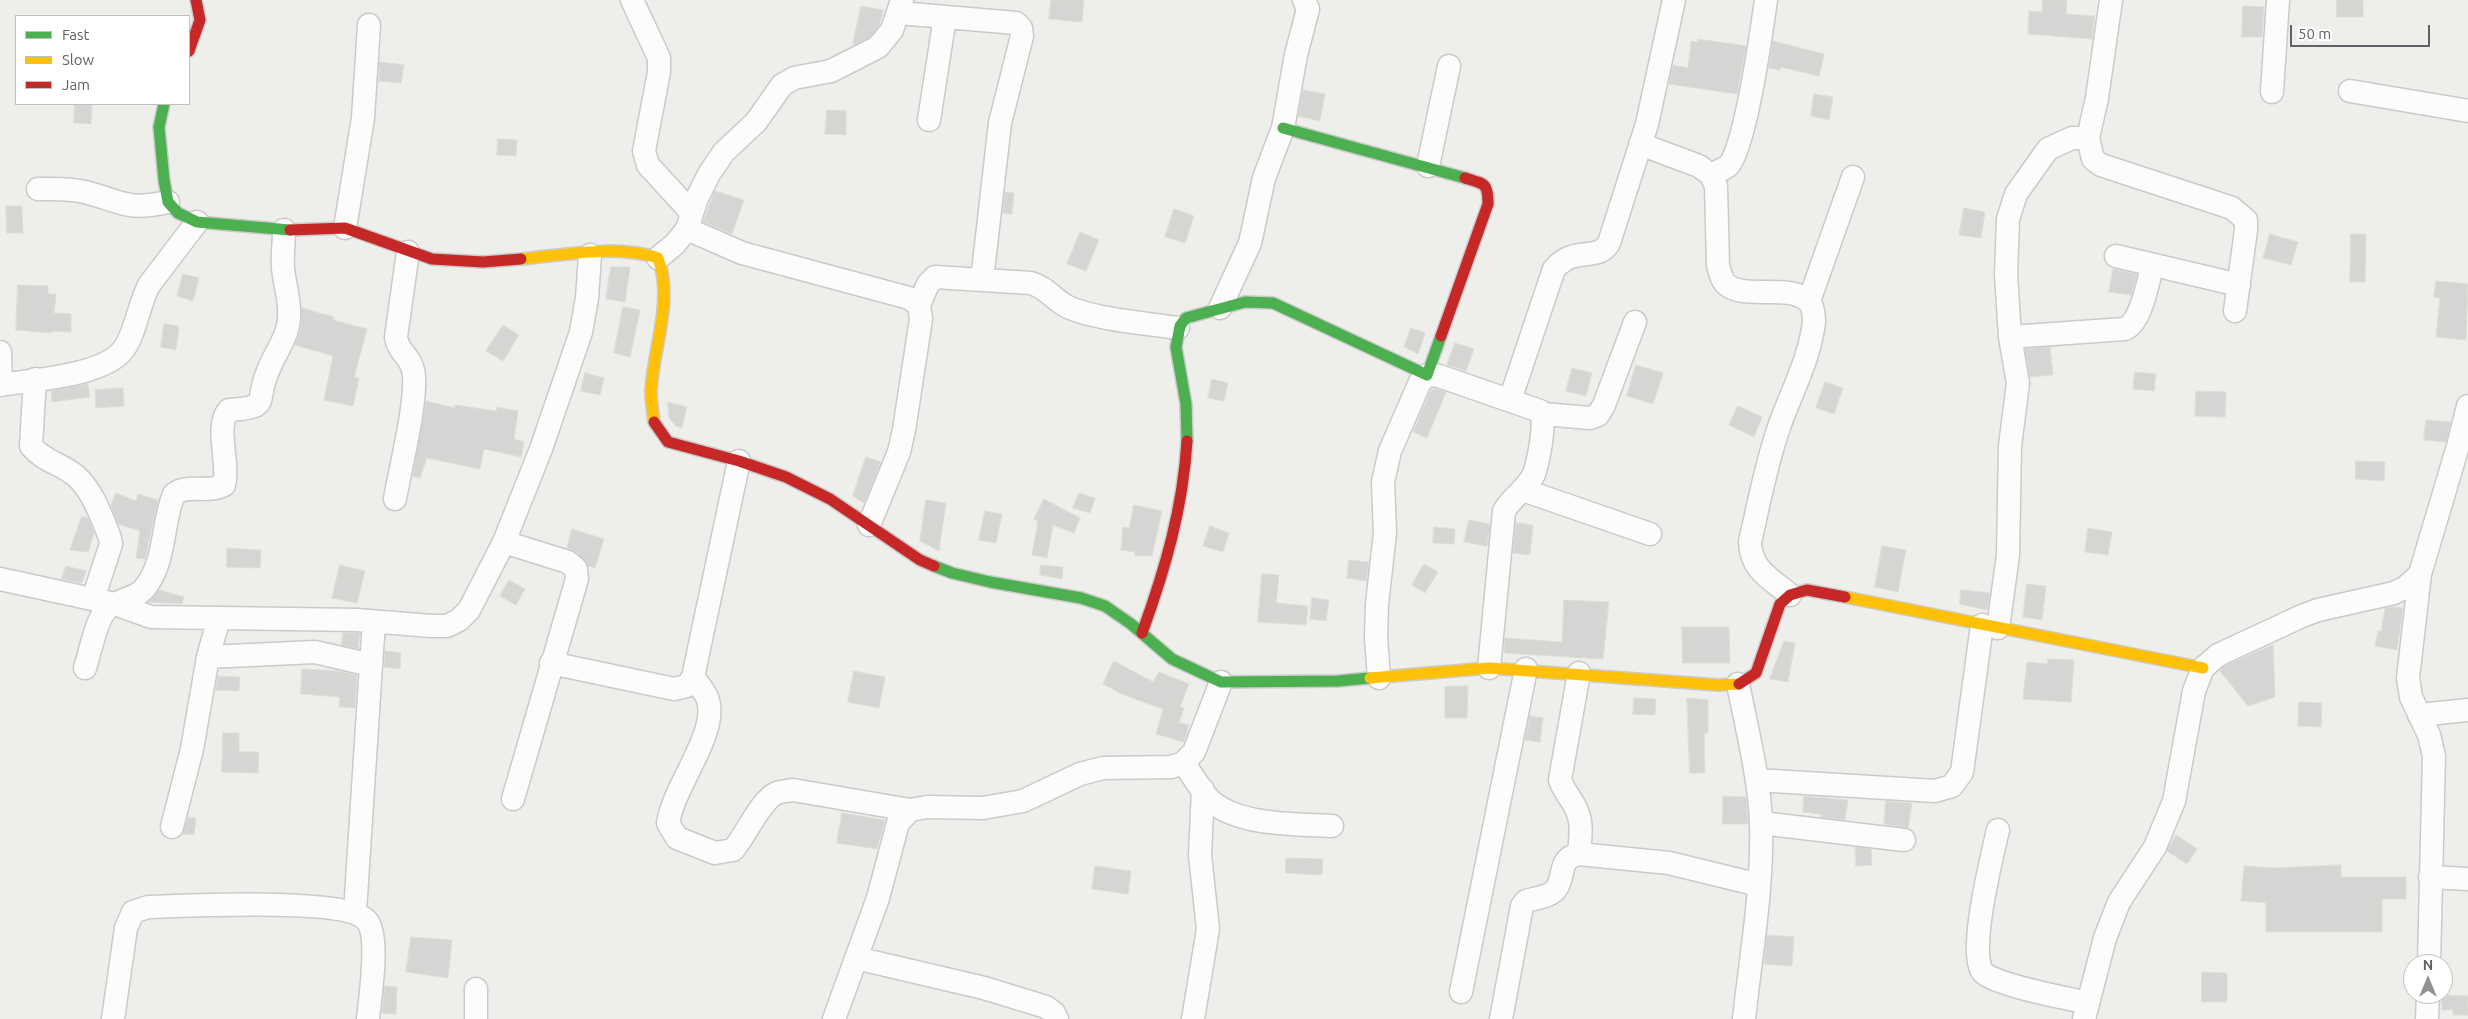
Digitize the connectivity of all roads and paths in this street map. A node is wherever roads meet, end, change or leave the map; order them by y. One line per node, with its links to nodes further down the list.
1 (196, 0): 11 (street)
2 (632, 0): 26 (street)
3 (1304, 0): 18 (street)
4 (1674, 0): 20 (street)
5 (1766, 0): 22 (street)
6 (2111, 0): 19 (street)
7 (2278, 0): 14 (street)
8 (900, 6): 9 (street); 26 (street)
9 (945, 17): 17 (street); 35 (street)
10 (369, 24): 28 (street)
11 (190, 50)
12 (1449, 66): 21 (street)
13 (2350, 91): 16 (street)
14 (2272, 92)
15 (164, 105): 25 (street)
16 (2468, 111)
17 (929, 120)
18 (1283, 128): 21 (street); 39 (street)
19 (2088, 138): 36 (street); 43 (street)
20 (1640, 144): 22 (street); 48 (street)
21 (1428, 166): 45 (street)
22 (1711, 175): 37 (street)
23 (1852, 176): 37 (street)
24 (38, 189): 25 (street)
25 (168, 202): 27 (street)
26 (689, 221): 33 (street); 38 (street)
27 (197, 222): 29 (street); 46 (street)
28 (345, 228): 29 (street); 30 (street)
29 (284, 230): 62 (street)
30 (408, 252): 31 (street); 54 (street)
31 (590, 255): 33 (street); 57 (street)
32 (2116, 256): 34 (street)
33 (658, 258): 52 (street)
34 (2153, 265): 36 (street); 43 (street)
35 (982, 280): 38 (street); 42 (street)
36 (2239, 285): 40 (street)
37 (1809, 301): 60 (street)
38 (919, 305): 55 (street)
39 (1220, 308): 42 (street); 45 (street)
40 (2235, 312)
41 (1635, 322): 50 (street)
42 (1178, 328): 66 (street)
43 (2010, 338): 65 (street)
44 (0, 352): 47 (street)
45 (1427, 375): 48 (street); 76 (street)
46 (36, 379): 47 (street); 61 (street)
47 (1, 385)
48 (1510, 400): 50 (street)
49 (2468, 406): 51 (street)
50 (1543, 414): 53 (street)
51 (2463, 447): 58 (street)
52 (739, 461): 55 (street); 75 (street)
53 (1523, 490): 56 (street); 71 (street)
54 (395, 499)
55 (869, 525): 66 (street)
56 (1650, 534)
57 (504, 542): 64 (street); 68 (street)
58 (2420, 574): 72 (street); 80 (street)
59 (0, 579): 61 (street)
60 (1790, 595): 65 (street); 78 (street)
61 (93, 599): 62 (street)
62 (115, 604): 63 (street); 70 (street)
63 (219, 618): 64 (street); 67 (street)
64 (374, 622): 69 (street)
65 (1990, 627): 72 (street); 82 (street)
66 (1142, 634): 77 (street)
67 (208, 657): 69 (street); 88 (street)
68 (551, 663): 75 (street); 84 (street)
69 (371, 665): 95 (street)
70 (85, 668)
71 (1489, 668): 73 (street); 76 (street)
72 (2203, 668): 101 (street)
73 (1526, 669): 74 (street); 99 (street)
74 (1578, 673): 78 (street); 91 (street)
75 (693, 677): 85 (street)
76 (1378, 678): 77 (street)
77 (1221, 682): 81 (street)
78 (1738, 684): 82 (street)
79 (2468, 710): 80 (street)
80 (2419, 716): 92 (street)
81 (1183, 762): 83 (street); 85 (street)
82 (1757, 780): 86 (street)
83 (1203, 790): 87 (street); 107 (street)
84 (513, 799)
85 (910, 810): 97 (street)
86 (1761, 823): 90 (street); 94 (street)
87 (1332, 826)
88 (172, 827)
89 (1998, 830): 101 (street)
90 (1904, 840)
91 (1579, 854): 94 (street); 108 (street)
92 (2430, 877): 93 (street); 96 (street)
93 (2468, 879)
94 (1759, 886): 109 (street)
95 (355, 912): 102 (street); 103 (street)
96 (2428, 954)
97 (856, 958): 105 (street); 106 (street)
98 (476, 989): 104 (street)
99 (1461, 992)
100 (2428, 1004): 110 (street)
101 (2086, 1011)
102 (113, 1019)
103 (368, 1019)
104 (476, 1019)
105 (834, 1019)
106 (1057, 1019)
107 (1193, 1019)
108 (1502, 1019)
109 (1744, 1019)
110 (2427, 1019)

